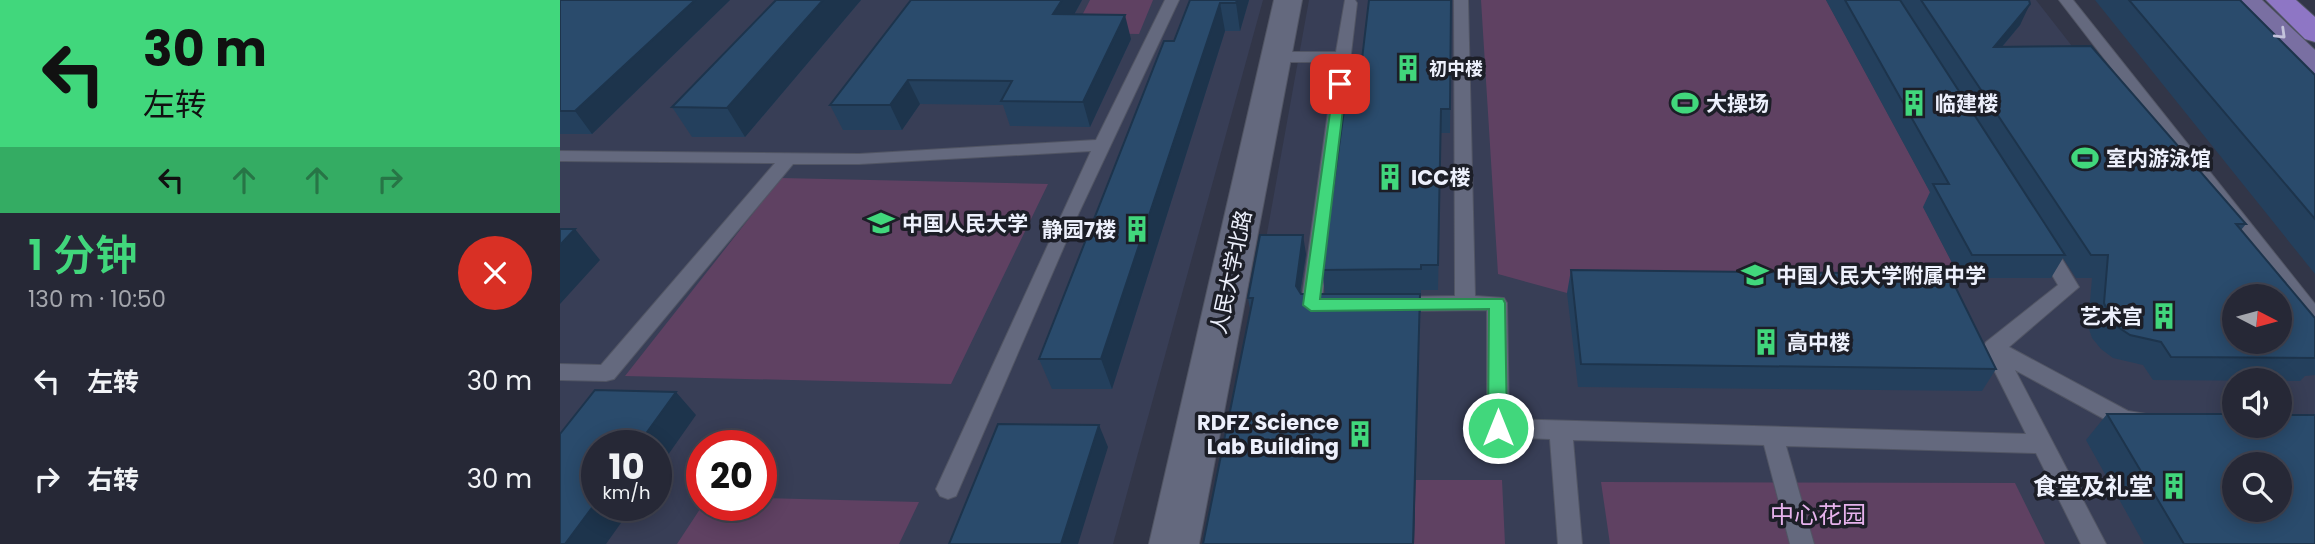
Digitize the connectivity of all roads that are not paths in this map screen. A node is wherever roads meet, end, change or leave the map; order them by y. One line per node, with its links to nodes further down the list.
1 (1172, 0): 12 (lane)
2 (1288, 0): 9 (street, 人民大学北路)
3 (1461, 0): 16 (lane)
4 (2066, 0): 19 (lane)
5 (2246, 0): 11 (street, one-way to 11)
6 (2280, 0): 8 (main road)
7 (1350, 3): 10 (lane)
8 (2315, 33)
9 (1276, 57): 10 (lane); 27 (street, 人民大学北路)
10 (1343, 57): 17 (lane)
11 (2315, 67)
12 (1101, 145): 14 (lane); 26 (lane)
13 (560, 156): 14 (lane)
14 (788, 160): 21 (lane)
15 (2033, 229): 20 (lane)
16 (1465, 303): 18 (lane); 23 (lane)
17 (1339, 304)
18 (1381, 304)
19 (2315, 318)
20 (1993, 348): 22 (lane); 25 (lane)
21 (560, 372)
22 (2166, 420)
23 (1561, 430): 24 (lane); 28 (lane)
24 (1773, 438): 25 (lane); 29 (lane)
25 (2043, 444): 30 (lane)
26 (948, 489)
27 (1174, 544)
28 (1570, 544)
29 (1802, 544)
30 (2094, 544)

